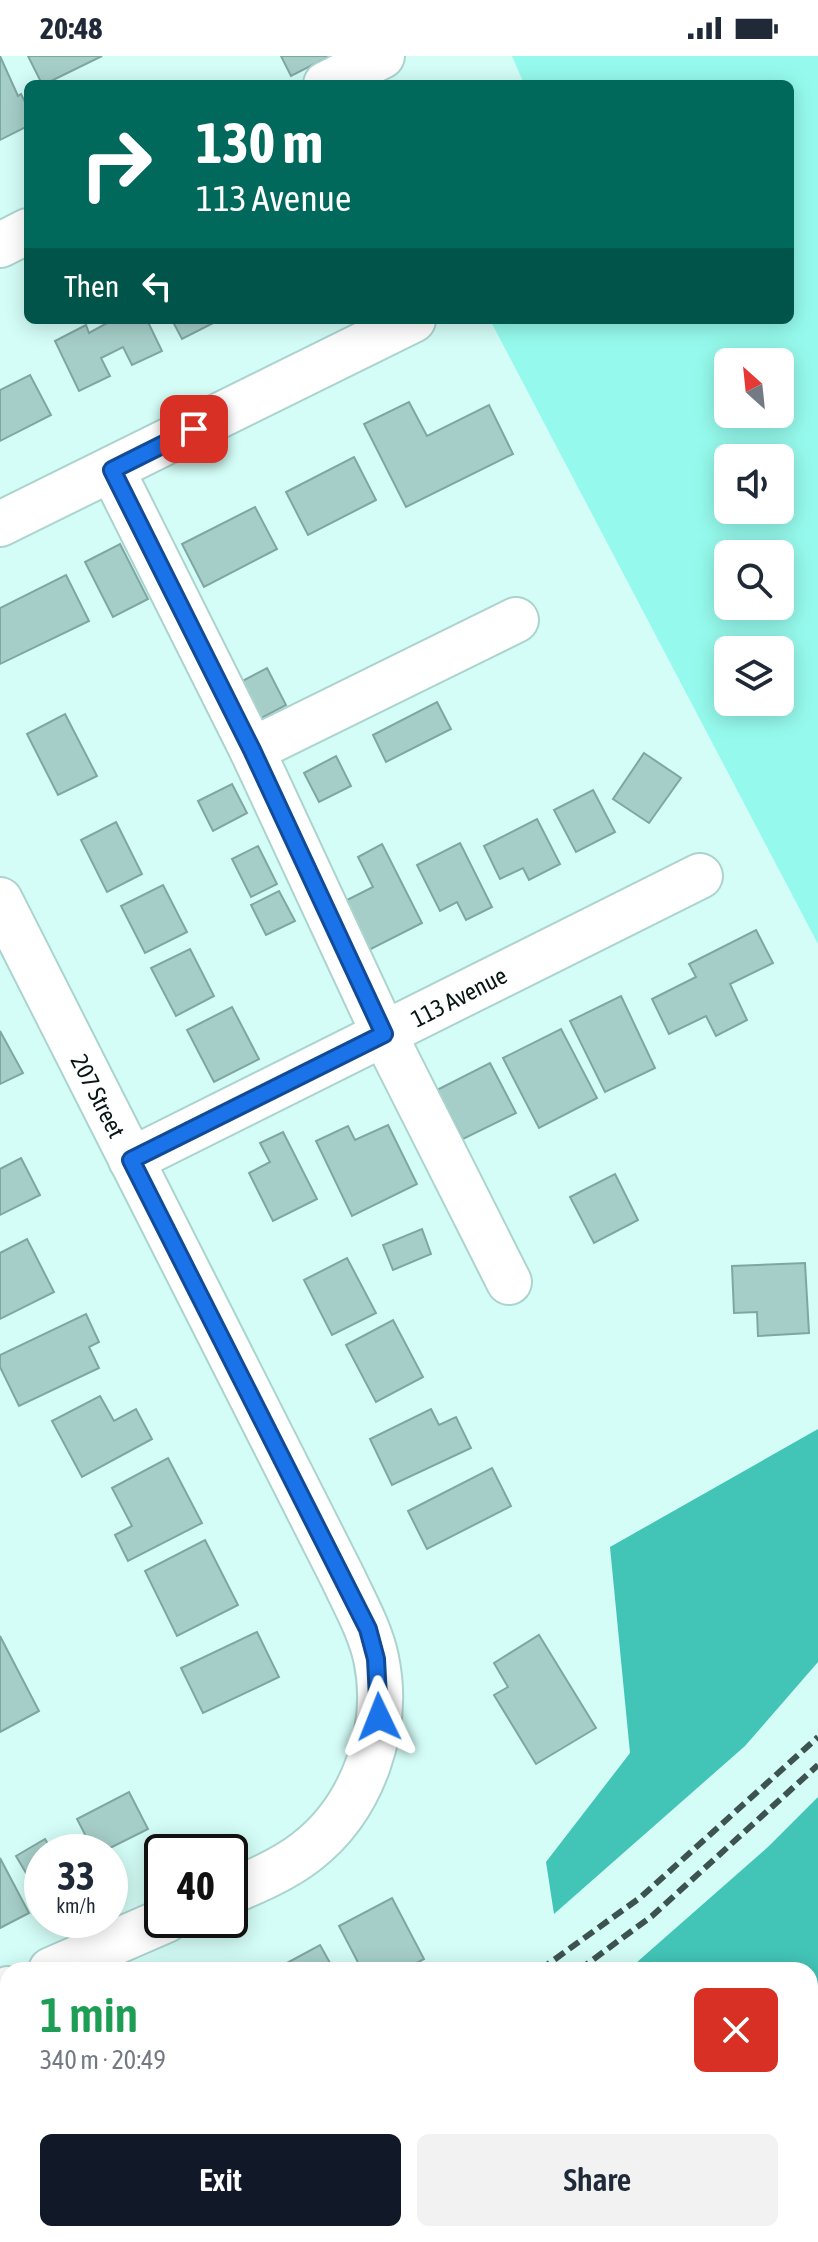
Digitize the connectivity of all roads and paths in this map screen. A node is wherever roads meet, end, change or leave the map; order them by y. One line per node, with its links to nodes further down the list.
1 (382, 56): 2 (street)
2 (334, 80)
3 (24, 233): 4 (street)
4 (0, 245)
5 (405, 324): 6 (street)
6 (112, 470): 7 (street); 9 (street)
7 (0, 524)
8 (516, 620): 9 (street)
9 (252, 750): 13 (street)
10 (700, 876): 13 (street, 113 Avenue)
11 (0, 900): 12 (street, 207 Street)
12 (16, 973): 14 (street, 207 Street)
13 (384, 1034): 14 (street, 113 Avenue); 15 (street)
14 (131, 1160): 16 (street, 207 Street)
15 (509, 1282)
16 (248, 1883)
17 (144, 1930): 18 (street)
18 (69, 1962)

